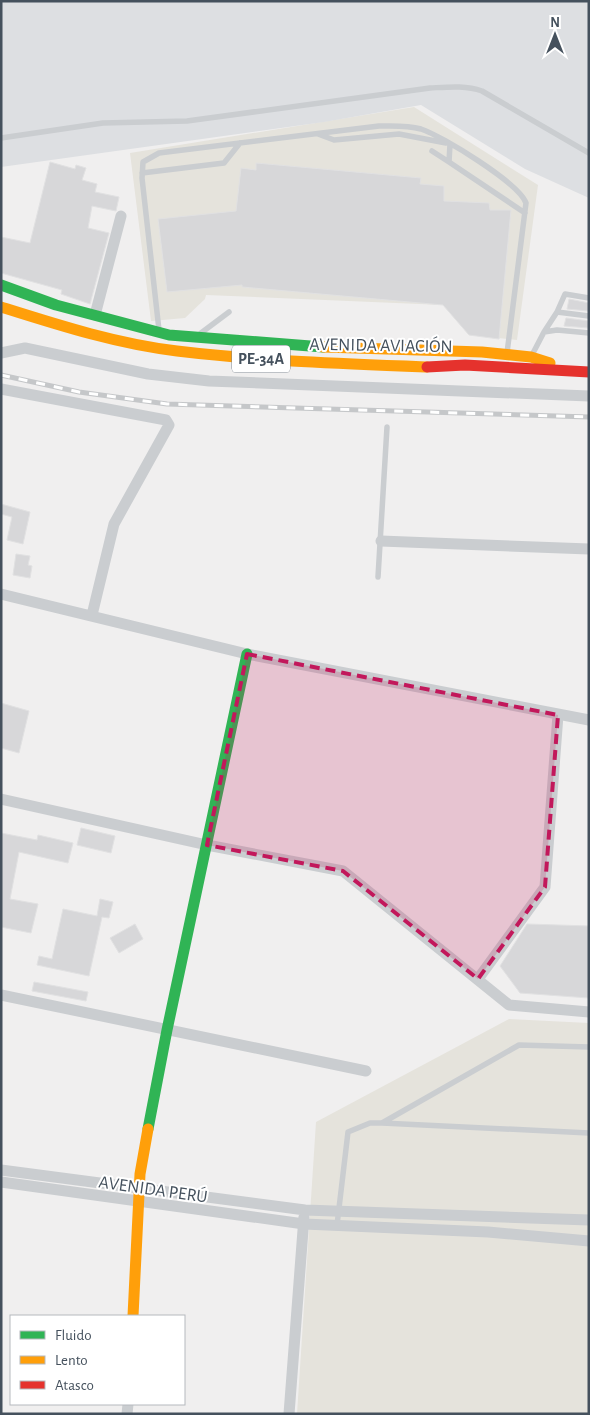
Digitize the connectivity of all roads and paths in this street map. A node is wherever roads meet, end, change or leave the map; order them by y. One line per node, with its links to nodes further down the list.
1 (1, 138): 5 (lane)
2 (240, 143): 3 (lane); 7 (lane); 7 (lane)
3 (449, 143): 6 (lane); 8 (lane)
4 (432, 151): 6 (lane)
5 (589, 153)
6 (449, 162): 8 (lane)
7 (142, 173): 18 (lane)
8 (525, 213): 24 (lane)
9 (121, 216): 15 (street)
10 (1, 285): 15 (main road)
11 (589, 298): 14 (lane)
12 (1, 307): 21 (main road, AVENIDA AVIACIÓN / PE-34A)
13 (229, 312): 20 (lane)
14 (557, 312): 16 (lane); 17 (lane)
15 (94, 315): 18 (main road)
16 (589, 316)
17 (544, 332): 19 (lane); 26 (lane)
18 (160, 333): 20 (main road); 21 (main road)
19 (589, 333)
20 (190, 337): 22 (main road)
21 (158, 348): 27 (main road, AVENIDA AVIACIÓN / PE-34A)
22 (459, 351): 24 (main road); 27 (main road)
23 (1, 353): 30 (street)
24 (506, 355): 26 (main road)
25 (589, 362): 26 (main road, AVENIDA AVIACIÓN / PE-34A)
26 (529, 363): 27 (main road, AVENIDA AVIACIÓN / PE-34A); 28 (main road, AVENIDA AVIACIÓN / PE-34A)
27 (465, 365)
28 (589, 372)
29 (1, 389): 36 (street)
30 (589, 396)
31 (387, 427): 32 (lane)
32 (382, 541): 33 (street); 34 (lane)
33 (589, 549)
34 (378, 577)
35 (1, 594): 36 (street)
36 (92, 616): 37 (street)
37 (247, 654): 38 (street); 41 (main road)
38 (558, 714): 39 (street); 42 (street)
39 (589, 720)
40 (1, 799): 41 (street)
41 (208, 845): 42 (street); 45 (main road)
42 (478, 979): 44 (street)
43 (1, 995): 45 (street)
44 (589, 1012)
45 (167, 1030): 47 (street); 52 (main road)
46 (589, 1047): 48 (lane)
47 (366, 1071)
48 (382, 1123): 49 (lane); 55 (lane)
49 (589, 1133)
50 (1, 1170): 52 (street, AVENIDA PERÚ)
51 (1, 1182): 53 (street, AVENIDA PERÚ)
52 (141, 1188): 53 (main road); 54 (street, AVENIDA PERÚ)
53 (140, 1201): 57 (street, AVENIDA PERÚ); 60 (main road)
54 (305, 1210): 55 (street, AVENIDA PERÚ); 57 (street)
55 (339, 1211): 56 (street, AVENIDA PERÚ); 58 (lane)
56 (589, 1220)
57 (304, 1224): 58 (street, AVENIDA PERÚ); 61 (street)
58 (337, 1225): 59 (street, AVENIDA PERÚ)
59 (589, 1241)
60 (133, 1315)
61 (289, 1414)

